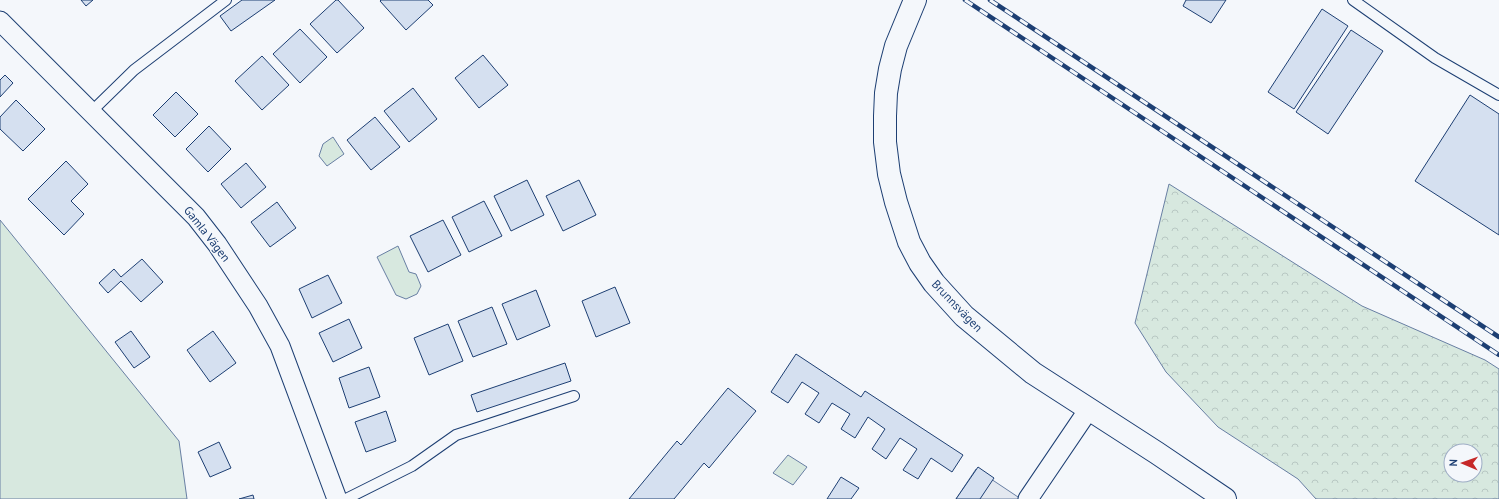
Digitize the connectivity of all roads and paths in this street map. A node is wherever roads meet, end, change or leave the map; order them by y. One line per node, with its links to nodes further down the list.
1 (226, 0): 6 (lane)
2 (915, 0): 8 (street, Brunnsvägen)
3 (1353, 0): 5 (lane)
4 (0, 21): 6 (street, Gamla Vägen)
5 (1499, 95)
6 (91, 112): 9 (street, Gamla Vägen)
7 (574, 396): 10 (lane)
8 (1089, 409): 11 (street); 12 (street, Brunnsvägen)
9 (337, 499)
10 (346, 499)
11 (1028, 499)
12 (1225, 499)

